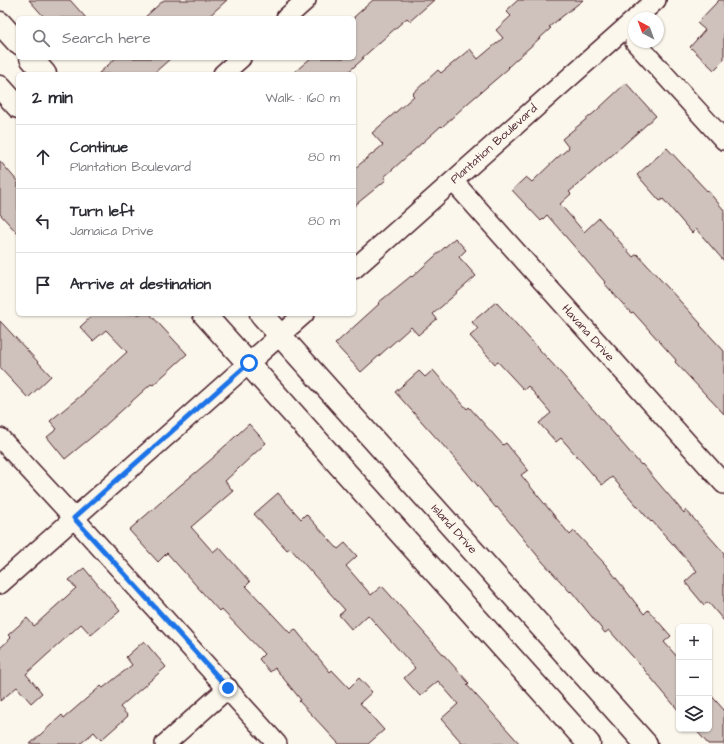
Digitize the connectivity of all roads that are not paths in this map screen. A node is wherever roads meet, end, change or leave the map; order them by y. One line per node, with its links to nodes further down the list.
1 (306, 0): 4 (street)
2 (656, 0): 3 (street, Plantation Boulevard)
3 (647, 12)
4 (288, 16)
5 (0, 23): 7 (street)
6 (628, 34): 16 (street, Plantation Boulevard)
7 (16, 41)
8 (648, 48): 15 (street)
9 (33, 60): 11 (street)
10 (239, 60): 12 (street)
11 (44, 72)
12 (225, 72)
13 (0, 87): 14 (street)
14 (16, 105)
15 (724, 140)
16 (453, 182): 17 (street, Plantation Boulevard); 24 (street, Havana Drive)
17 (356, 267)
18 (206, 316): 22 (street)
19 (263, 316): 21 (street, Island Drive)
20 (302, 316): 21 (street)
21 (280, 335): 22 (street); 31 (street, Island Drive)
22 (249, 363): 25 (street); 30 (street)
23 (0, 438): 25 (street)
24 (724, 484)
25 (74, 518): 26 (street); 27 (street)
26 (0, 584)
27 (228, 688): 28 (street); 29 (street)
28 (165, 744)
29 (277, 744)
30 (589, 744)
31 (646, 744)

